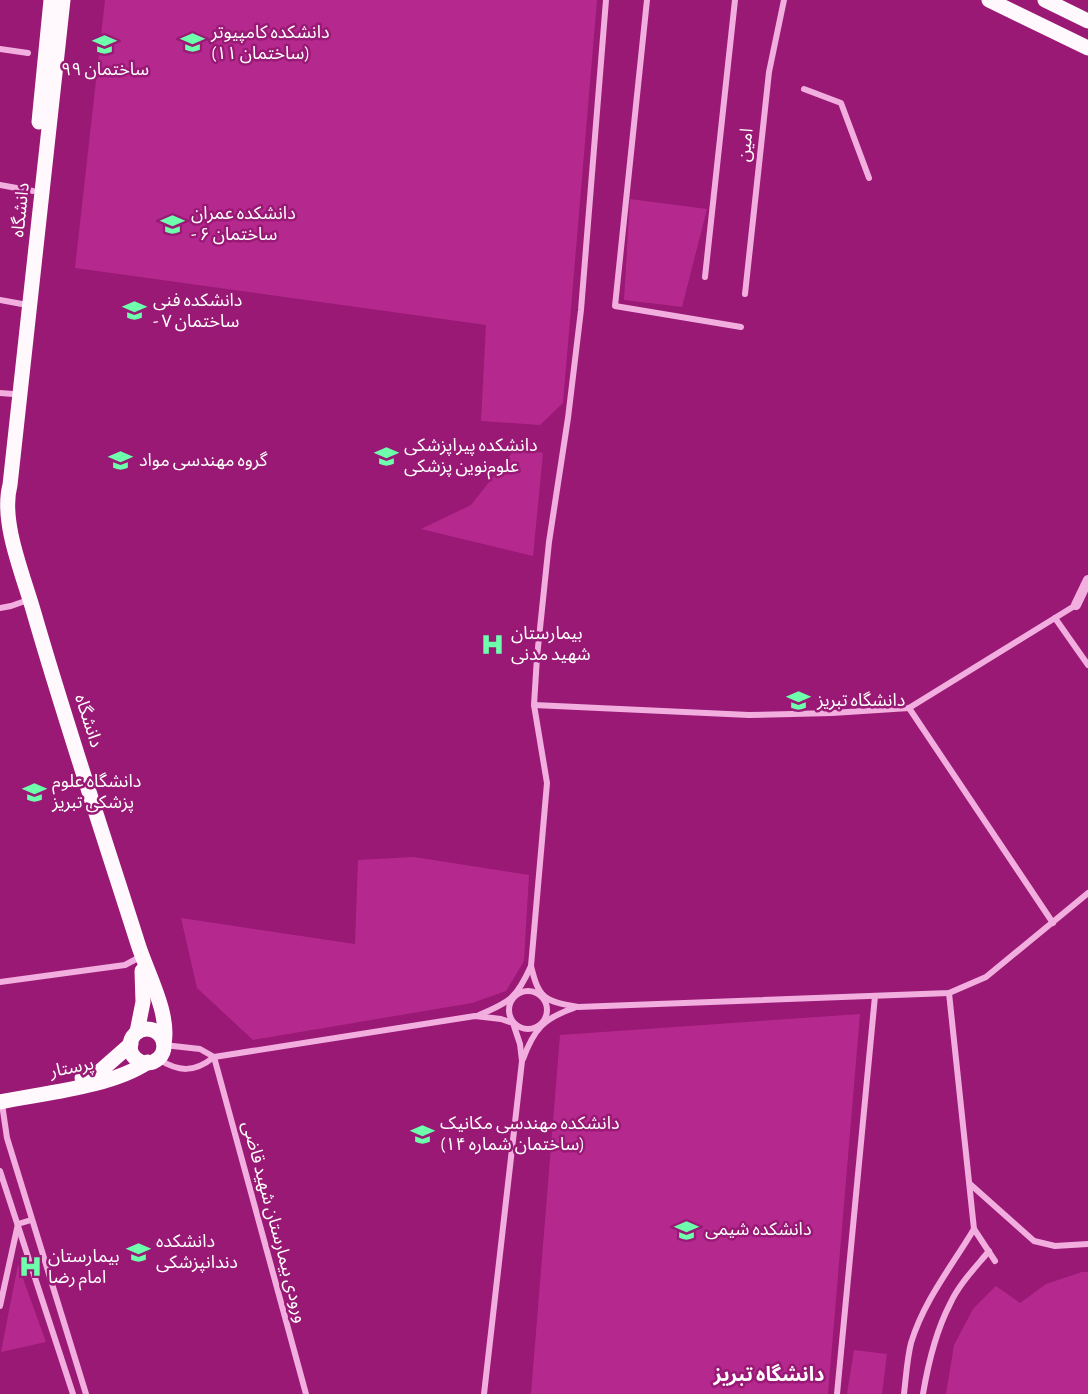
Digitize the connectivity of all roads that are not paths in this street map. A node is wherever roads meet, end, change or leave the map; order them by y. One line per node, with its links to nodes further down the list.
1 (51, 0): 16 (main road, دانشگاه)
2 (63, 0): 23 (main road, دانشگاه)
3 (606, 0): 30 (street)
4 (646, 0): 21 (street)
5 (735, 0): 17 (street)
6 (784, 0): 18 (street, امین)
7 (989, 0): 10 (main road)
8 (1045, 0): 9 (main road)
9 (1088, 21)
10 (1088, 48)
11 (0, 49): 12 (street)
12 (28, 52)
13 (804, 89): 14 (street)
14 (869, 178)
15 (0, 185): 16 (street)
16 (33, 191): 20 (main road, دانشگاه)
17 (705, 278)
18 (745, 294)
19 (0, 300): 20 (street)
20 (22, 304): 22 (main road, دانشگاه)
21 (741, 327)
22 (6, 393): 23 (main road, دانشگاه)
23 (8, 495): 25 (main road, دانشگاه)
24 (1088, 580): 26 (street)
25 (30, 599): 27 (street); 34 (main road, دانشگاه)
26 (1076, 605): 28 (street)
27 (0, 608)
28 (1055, 618): 29 (street); 31 (street)
29 (1088, 665)
30 (534, 705): 31 (street); 35 (street)
31 (909, 708): 33 (street)
32 (1088, 893): 33 (street)
33 (1053, 923): 37 (street)
34 (142, 956): 36 (street); 45 (main road, دانشگاه); 46 (main road, دانشگاه)
35 (531, 966): 38 (street); 40 (street)
36 (0, 982)
37 (949, 993): 39 (street); 51 (street)
38 (542, 996): 40 (street); 41 (street); 44 (street)
39 (875, 996): 41 (street); 63 (street)
40 (513, 997): 42 (street); 43 (street)
41 (578, 1006): 44 (street)
42 (475, 1016): 43 (street); 47 (street)
43 (513, 1023): 44 (street); 48 (street)
44 (542, 1024): 48 (street)
45 (134, 1038): 46 (main road); 46 (main road); 49 (main road, پرستار)
46 (158, 1052): 47 (street); 47 (street); 49 (main road, پرستار)
47 (214, 1057): 61 (street, ورودی بیمارستان شهید قاضی)
48 (522, 1061): 62 (street)
49 (0, 1098): 52 (street)
50 (0, 1171): 53 (street)
51 (969, 1184): 54 (street); 55 (street)
52 (31, 1220): 53 (street); 60 (street)
53 (18, 1224): 58 (street); 59 (street)
54 (974, 1229): 56 (street); 64 (street)
55 (1088, 1244)
56 (989, 1251): 57 (street); 65 (street)
57 (995, 1261)
58 (0, 1306)
59 (73, 1394)
60 (86, 1394)
61 (306, 1394)
62 (483, 1394)
63 (837, 1394)
64 (904, 1394)
65 (923, 1394)

